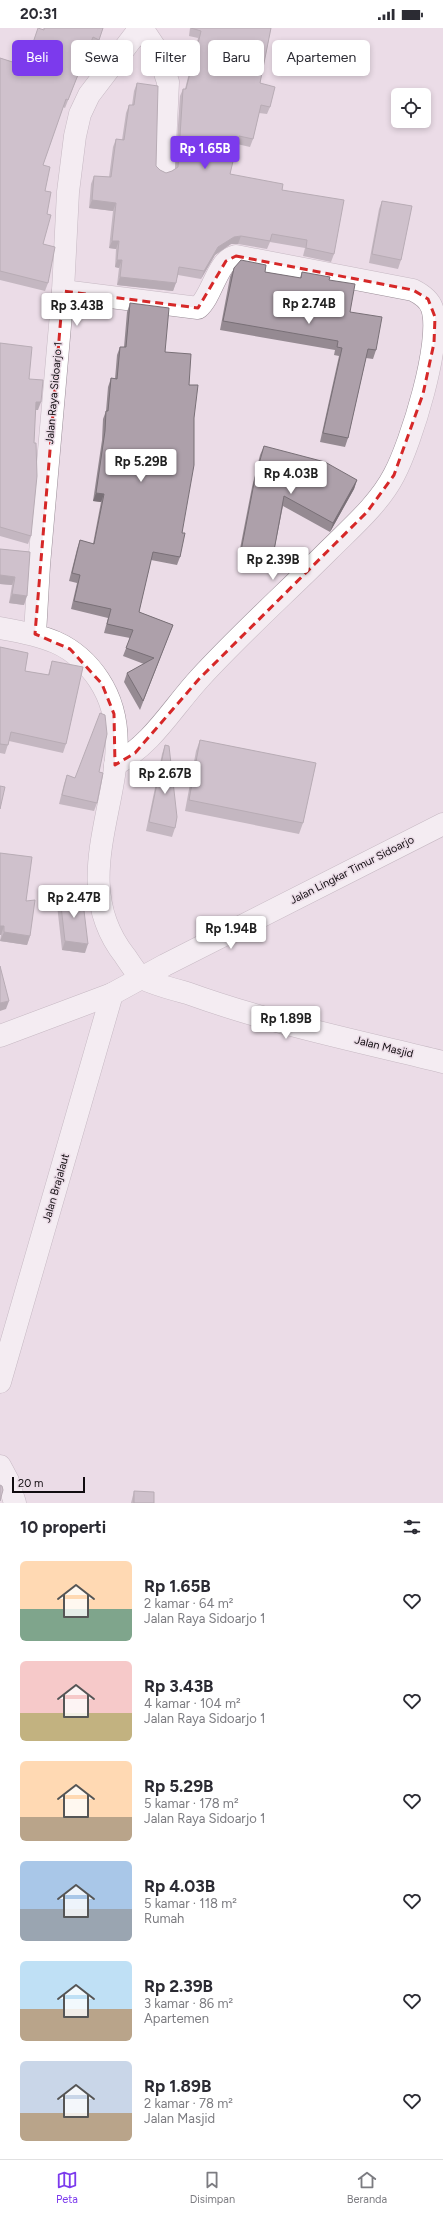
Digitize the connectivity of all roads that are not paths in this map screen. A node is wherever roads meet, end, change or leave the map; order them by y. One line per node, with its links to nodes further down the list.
1 (141, 28): 2 (street); 3 (street, Jalan Raya Sidoarjo 1)
2 (164, 168)
3 (63, 291): 5 (street, Jalan Raya Sidoarjo 1); 6 (street)
4 (0, 628): 5 (street)
5 (35, 634): 6 (street)
6 (115, 765): 8 (street)
7 (443, 824): 8 (street, Jalan Lingkar Timur Sidoarjo)
8 (141, 977): 9 (street, Jalan Lingkar Timur Sidoarjo); 11 (street, Jalan Masjid)
9 (112, 994): 10 (street, Jalan Lingkar Timur Sidoarjo); 12 (street, Jalan Brajalaut)
10 (0, 1036)
11 (443, 1062)
12 (0, 1382)
13 (3, 1471): 14 (street)
14 (15, 1503)

